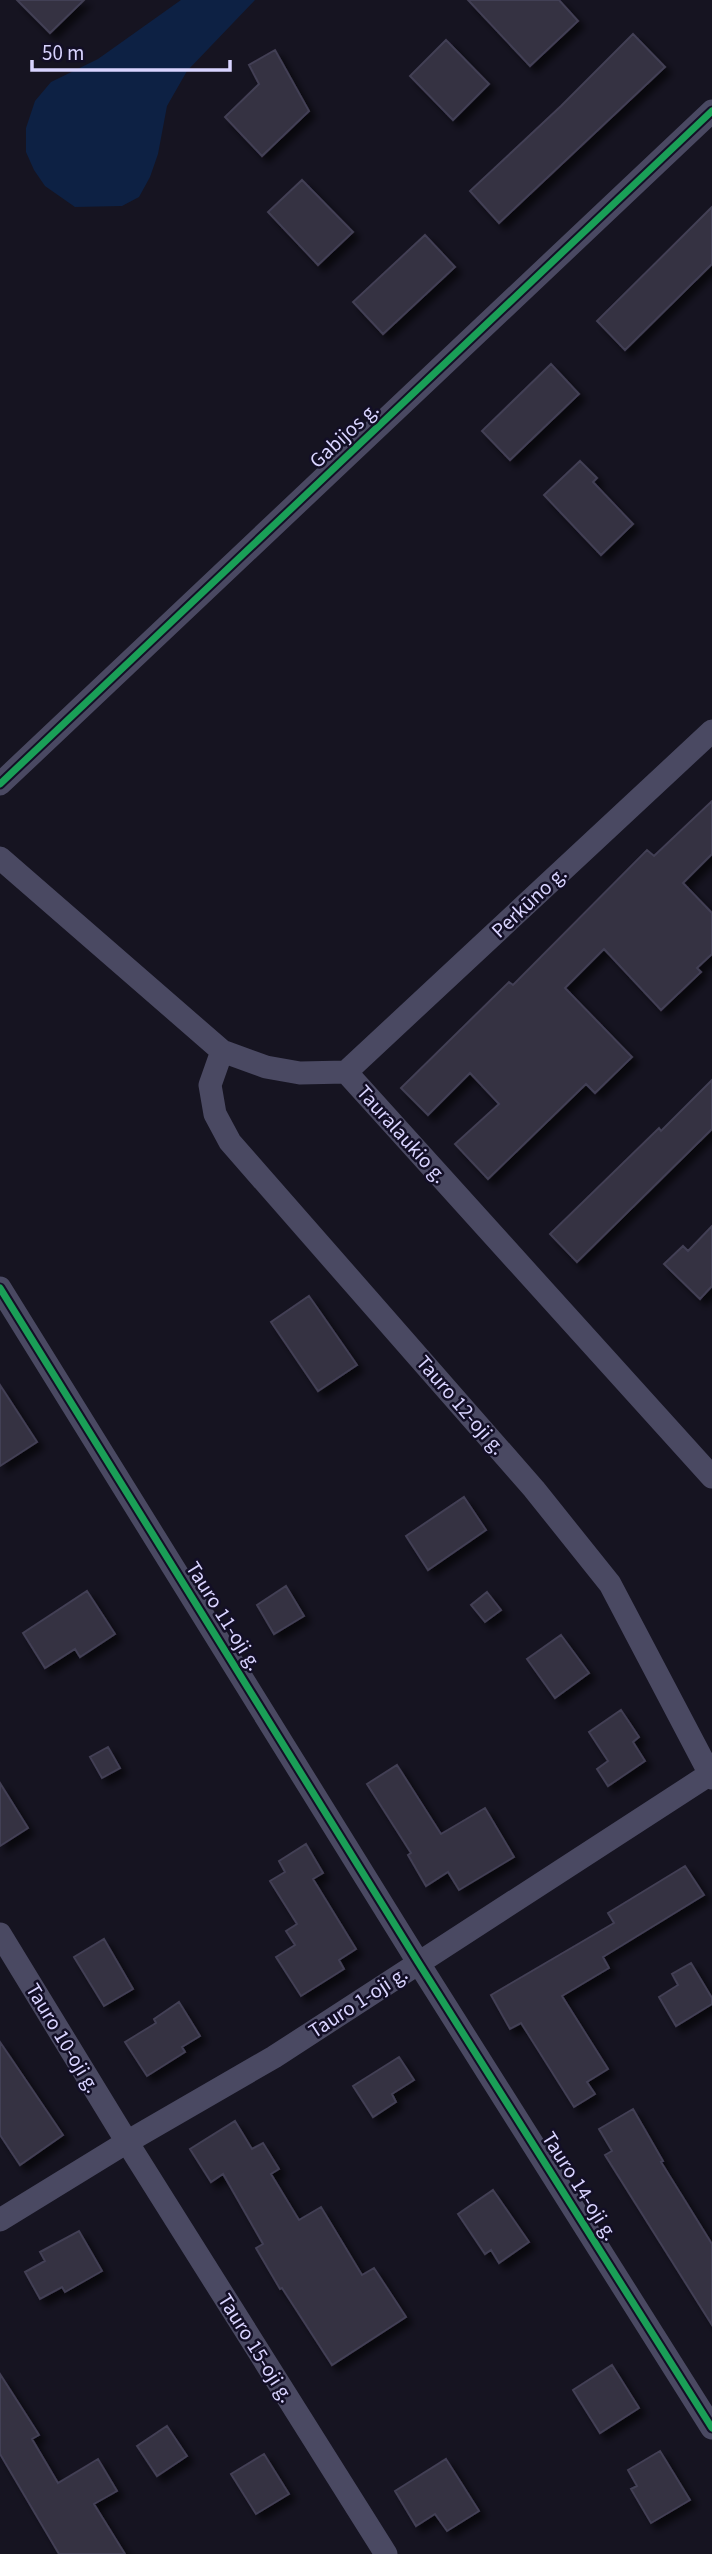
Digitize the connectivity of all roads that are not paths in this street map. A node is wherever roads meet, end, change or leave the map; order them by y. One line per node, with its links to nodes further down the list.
1 (712, 111): 3 (street, Gabijos g.)
2 (712, 732): 6 (street, Perkūno g.)
3 (0, 784)
4 (0, 858): 5 (street, Tauralaukio g.)
5 (222, 1051): 6 (street, Tauralaukio g.); 9 (street, Tauro 12-oji g.)
6 (346, 1072): 8 (street, Tauralaukio g.)
7 (0, 1288): 11 (street, Tauro 11-oji g.)
8 (712, 1478)
9 (711, 1776): 11 (street, Tauro 1-oji g.)
10 (0, 1934): 12 (street, Tauro 10-oji g.)
11 (418, 1962): 12 (street, Tauro 1-oji g.); 14 (street, Tauro 14-oji g.)
12 (127, 2142): 13 (street, Tauro 1-oji g.); 15 (street, Tauro 15-oji g.)
13 (0, 2220)
14 (712, 2428)
15 (386, 2554)

